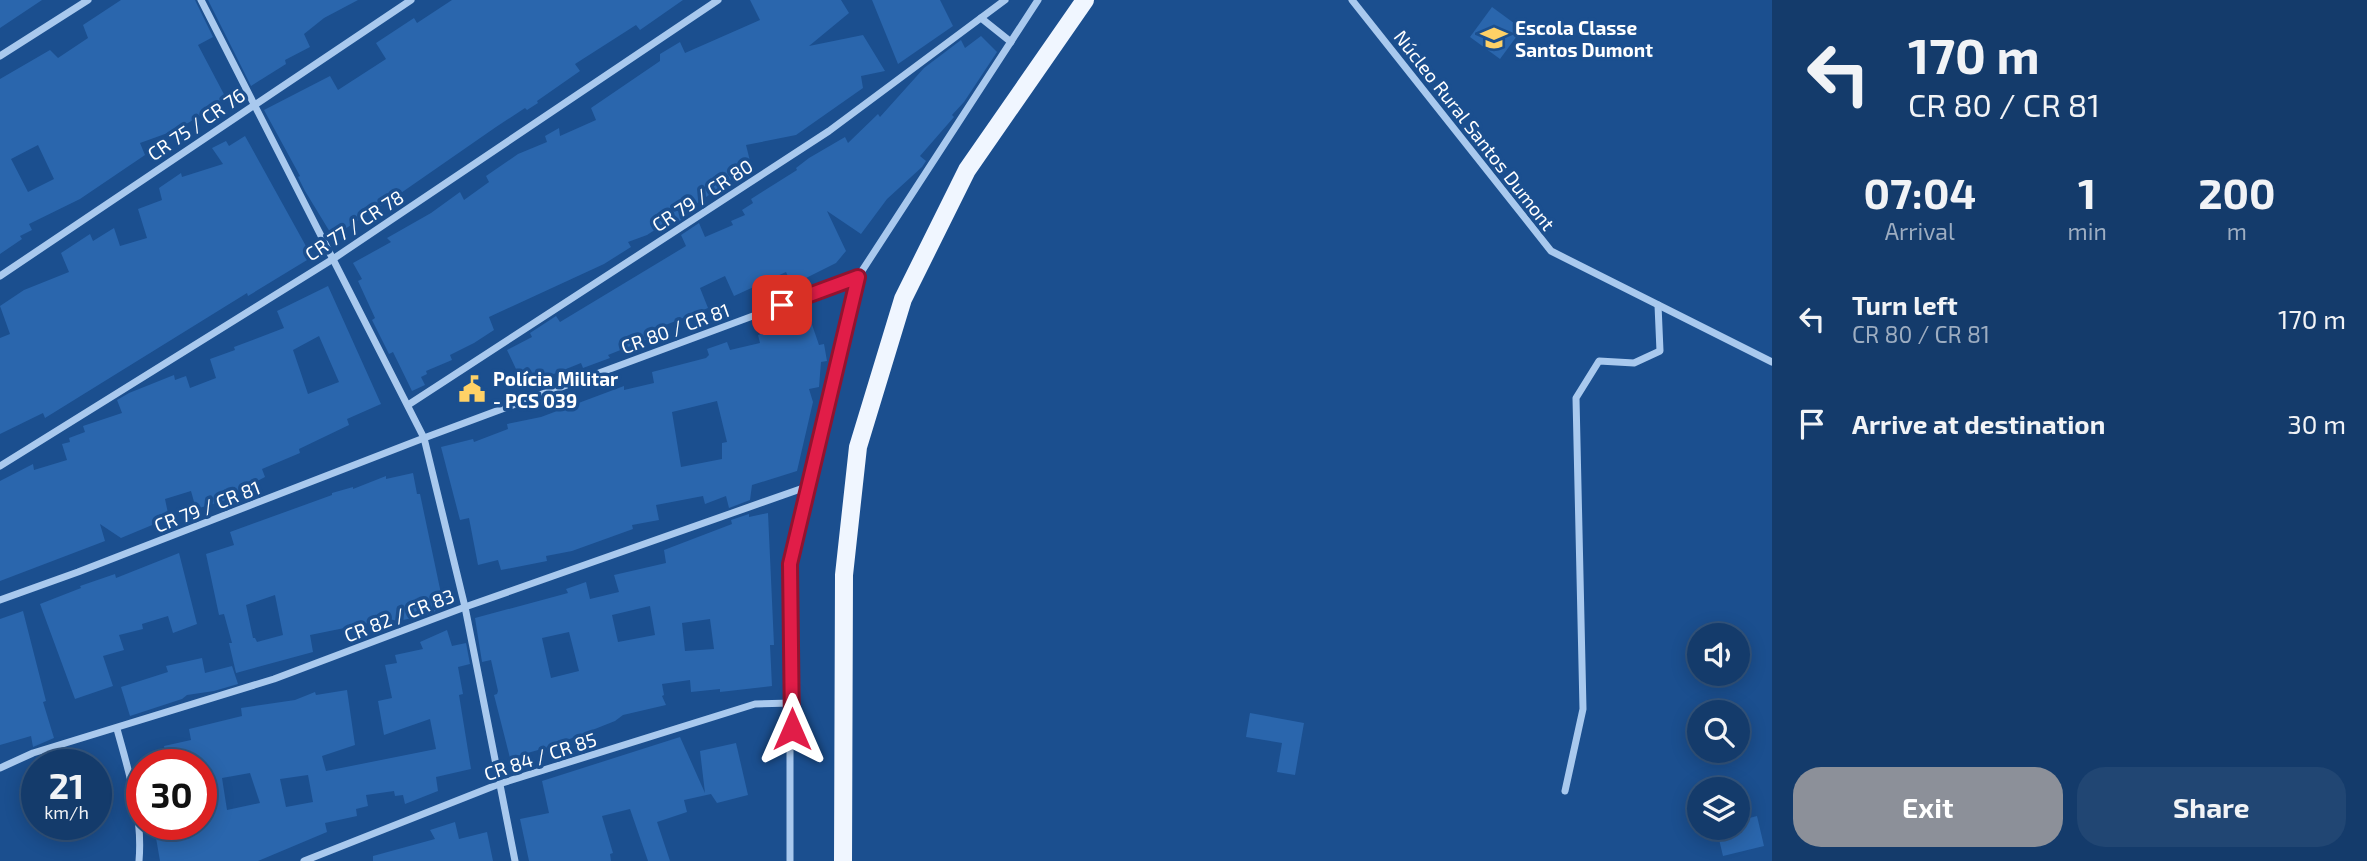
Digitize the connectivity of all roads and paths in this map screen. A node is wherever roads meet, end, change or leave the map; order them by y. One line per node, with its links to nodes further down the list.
1 (88, 0): 11 (street)
2 (201, 0): 12 (street)
3 (411, 0): 12 (street, CR 75 / CR 76)
4 (719, 0): 13 (street, CR 77 / CR 78)
5 (1005, 0): 9 (street, CR 79 / CR 80)
6 (1038, 0): 10 (street)
7 (1085, 0): 33 (main road)
8 (1352, 0): 16 (street, Núcleo Rural Santos Dumont)
9 (981, 18): 10 (street); 18 (street, CR 79 / CR 80)
10 (1011, 43): 15 (street)
11 (0, 56)
12 (253, 105): 13 (street); 14 (street, CR 75 / CR 76)
13 (333, 259): 18 (street); 20 (street, CR 77 / CR 78)
14 (0, 276)
15 (858, 277): 19 (street, CR 80 / CR 81); 21 (street)
16 (1658, 305): 17 (street, Núcleo Rural Santos Dumont); 28 (street)
17 (1772, 362)
18 (408, 405): 19 (street)
19 (424, 438): 22 (street, CR 79 / CR 81); 23 (street)
20 (0, 466)
21 (808, 486): 23 (street, CR 82 / CR 83); 24 (street)
22 (0, 600)
23 (465, 607): 25 (street, CR 82 / CR 83); 27 (street)
24 (792, 703): 27 (street, CR 84 / CR 85); 32 (street)
25 (117, 729): 26 (street, CR 82 / CR 83); 29 (street)
26 (0, 768)
27 (499, 784): 30 (street, CR 84 / CR 85); 31 (street)
28 (1565, 790)
29 (139, 861)
30 (304, 861)
31 (515, 861)
32 (790, 861)
33 (843, 861)

